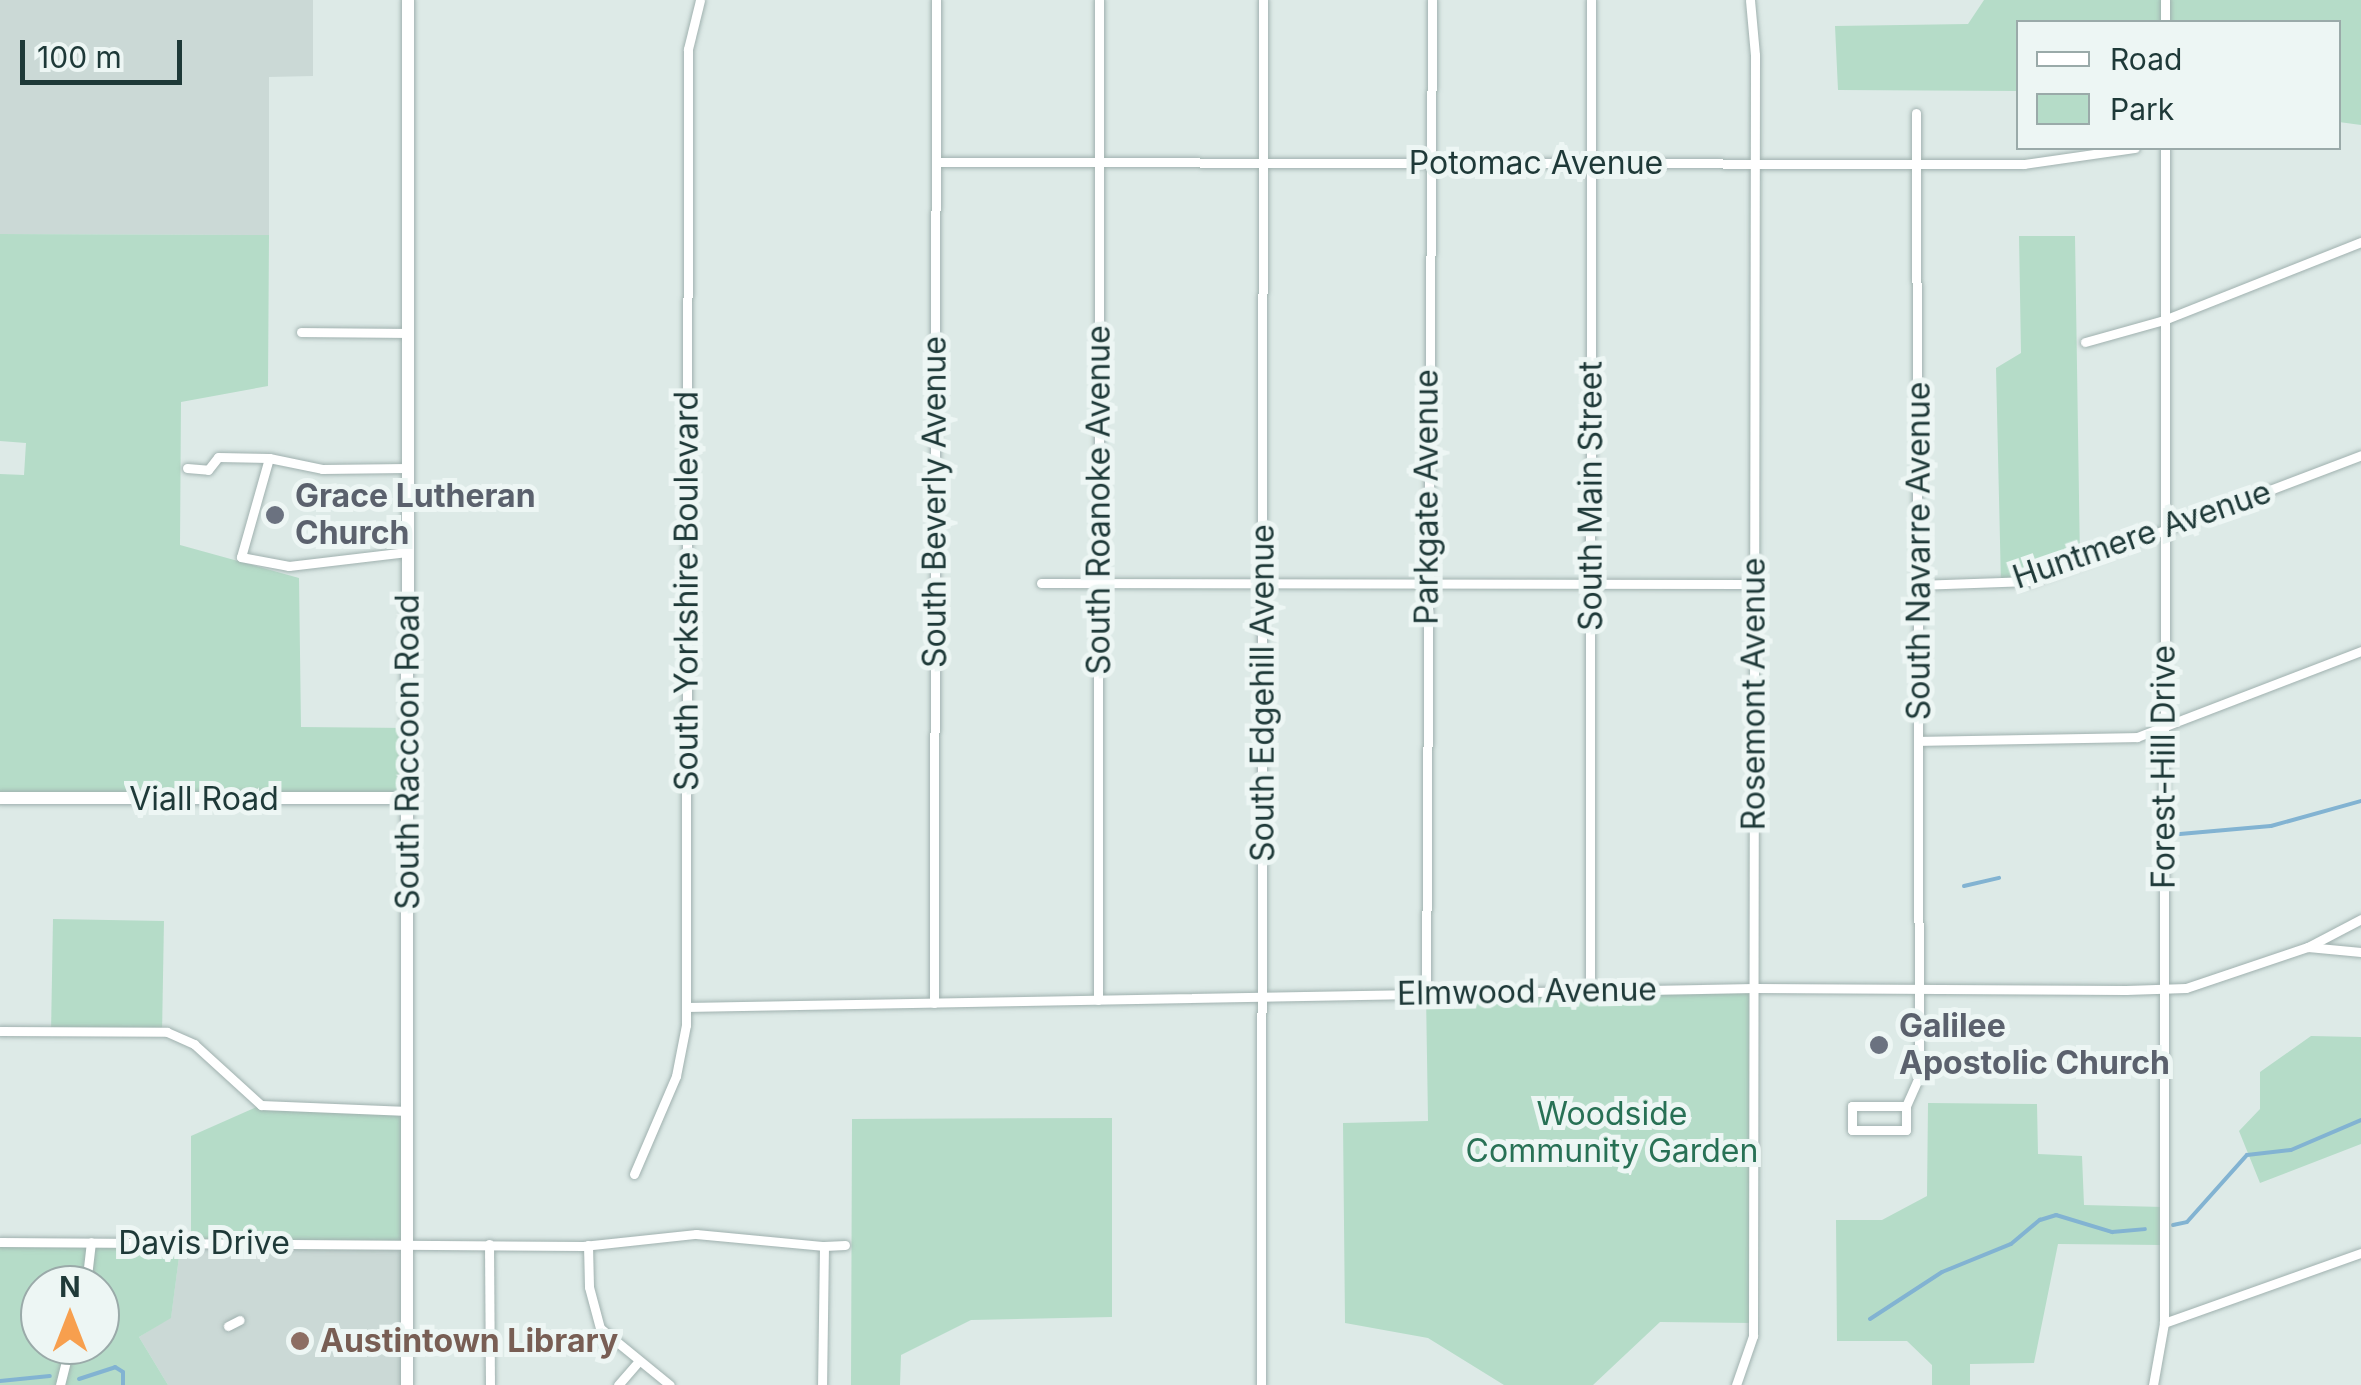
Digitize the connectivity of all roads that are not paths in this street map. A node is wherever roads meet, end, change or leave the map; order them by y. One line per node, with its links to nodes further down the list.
1 (408, 0): 22 (street, South Raccoon Road)
2 (700, 0): 53 (street, South Yorkshire Boulevard)
3 (936, 0): 12 (street, South Beverly Avenue)
4 (1100, 0): 13 (street, South Roanoke Avenue)
5 (1264, 0): 14 (street, South Edgehill Avenue)
6 (1432, 0): 15 (street, Parkgate Avenue)
7 (1592, 0): 16 (street, South Main Street)
8 (1750, 0): 17 (street, Rosemont Avenue)
9 (1916, 114): 18 (street, South Navarre Avenue)
10 (2125, 150): 18 (street, Potomac Avenue)
11 (2165, 150): 20 (street, Forest-Hill Drive)
12 (936, 162): 13 (street, Potomac Avenue); 52 (street, South Beverly Avenue)
13 (1100, 162): 14 (street, Potomac Avenue); 31 (street, South Roanoke Avenue)
14 (1263, 162): 15 (street, Potomac Avenue); 32 (street, South Edgehill Avenue)
15 (1427, 162): 16 (street, Potomac Avenue); 33 (street, Parkgate Avenue)
16 (1591, 162): 17 (street, Potomac Avenue); 34 (street, South Main Street)
17 (1755, 163): 18 (street, Potomac Avenue); 35 (street, Rosemont Avenue)
18 (1917, 164): 36 (street, South Navarre Avenue)
19 (2361, 242): 20 (street)
20 (2164, 320): 23 (street); 28 (street, Forest-Hill Drive)
21 (301, 332): 22 (street)
22 (407, 333): 27 (street, South Raccoon Road)
23 (2086, 342)
24 (2361, 455): 28 (street, Huntmere Avenue)
25 (269, 458): 26 (street); 27 (street); 29 (street)
26 (187, 468)
27 (407, 468): 29 (street, South Raccoon Road)
28 (2165, 530): 36 (street, Huntmere Avenue); 38 (street, Forest-Hill Drive)
29 (407, 552): 41 (street, South Raccoon Road)
30 (1041, 583): 31 (street)
31 (1099, 584): 32 (street); 51 (street, South Roanoke Avenue)
32 (1263, 584): 33 (street); 50 (street, South Edgehill Avenue)
33 (1427, 584): 34 (street); 49 (street, Parkgate Avenue)
34 (1590, 584): 35 (street); 48 (street, South Main Street)
35 (1754, 584): 45 (street, Rosemont Avenue)
36 (1917, 585): 39 (street, South Navarre Avenue)
37 (2361, 652): 38 (street)
38 (2164, 728): 39 (street); 47 (street, Forest-Hill Drive)
39 (1918, 742): 46 (street, South Navarre Avenue)
40 (0, 798): 41 (street, Viall Road)
41 (409, 798): 56 (street, South Raccoon Road)
42 (2361, 919): 43 (street)
43 (2308, 948): 44 (street, Elmwood Avenue); 47 (street, Elmwood Avenue)
44 (2361, 952)
45 (1754, 988): 46 (street, Elmwood Avenue); 48 (street, Elmwood Avenue); 77 (street, Rosemont Avenue)
46 (1918, 988): 47 (street, Elmwood Avenue); 55 (street, South Navarre Avenue)
47 (2164, 989): 68 (street, Forest-Hill Drive)
48 (1590, 991): 49 (street, Elmwood Avenue)
49 (1426, 994): 50 (street, Elmwood Avenue)
50 (1262, 996): 51 (street, Elmwood Avenue); 76 (street, South Edgehill Avenue)
51 (1098, 1000): 52 (street, Elmwood Avenue)
52 (934, 1003): 53 (street, Elmwood Avenue)
53 (686, 1007): 57 (street, South Yorkshire Boulevard)
54 (0, 1031): 56 (street)
55 (1906, 1106): 55 (street)
56 (408, 1111): 60 (street, South Raccoon Road)
57 (634, 1174)
58 (0, 1242): 59 (street, Davis Drive)
59 (91, 1242): 60 (street, Davis Drive); 66 (street)
60 (408, 1243): 61 (street, Davis Drive); 71 (street, South Raccoon Road)
61 (488, 1244): 62 (street, Davis Drive); 72 (street)
62 (588, 1245): 63 (street, Davis Drive); 70 (street)
63 (824, 1246): 64 (street, Davis Drive); 75 (street)
64 (846, 1246)
65 (2361, 1253): 68 (street)
66 (88, 1265)
67 (240, 1320): 69 (street)
68 (2164, 1323): 78 (street, Forest-Hill Drive)
69 (228, 1326)
70 (637, 1364): 73 (street); 74 (street)
71 (407, 1385)
72 (490, 1385)
73 (618, 1385)
74 (670, 1385)
75 (822, 1385)
76 (1261, 1385)
77 (1736, 1385)
78 (2153, 1385)

